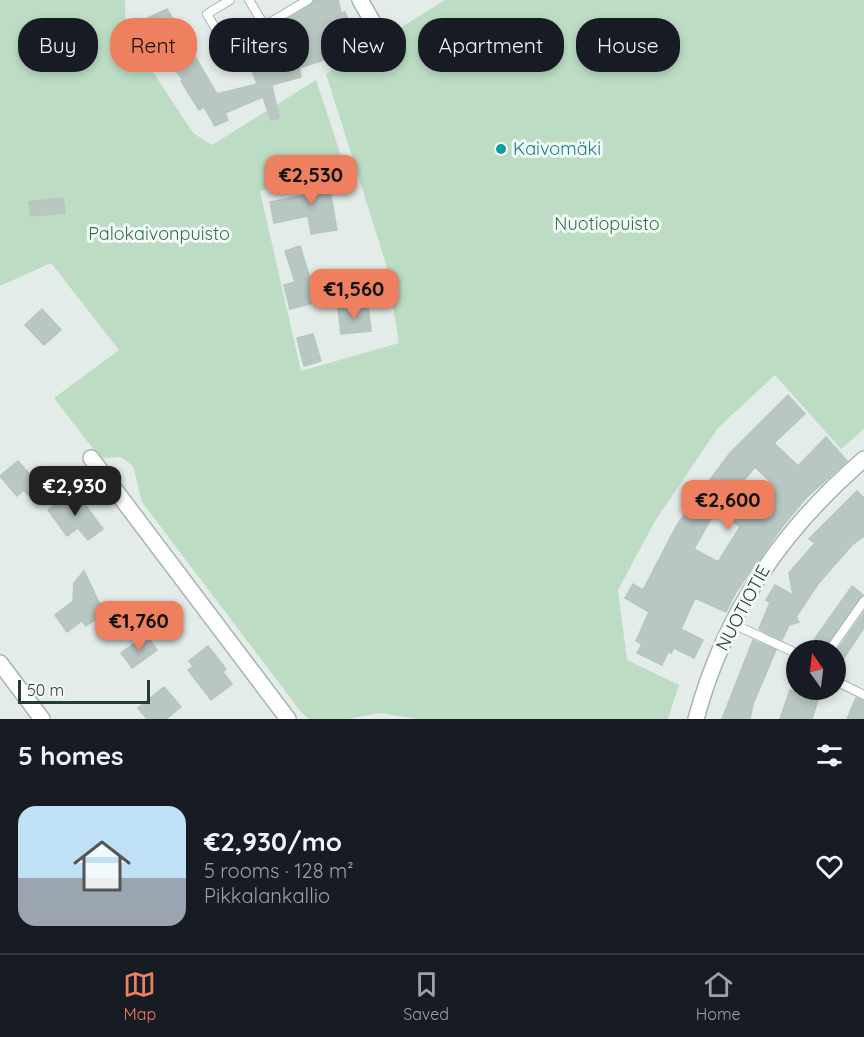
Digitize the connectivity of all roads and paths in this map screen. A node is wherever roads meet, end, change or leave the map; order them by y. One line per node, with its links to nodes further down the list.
1 (230, 0): 5 (lane)
2 (249, 0): 6 (lane)
3 (308, 0): 7 (lane)
4 (360, 0): 8 (street)
5 (209, 18)
6 (260, 18)
7 (276, 18)
8 (370, 18)
9 (92, 458): 19 (street)
10 (864, 459): 12 (street, NUOTIOTIE)
11 (864, 601): 13 (lane)
12 (733, 624): 14 (lane); 20 (street, NUOTIOTIE)
13 (837, 640)
14 (786, 648)
15 (0, 663): 18 (street)
16 (846, 686): 17 (lane)
17 (864, 695)
18 (42, 719)
19 (288, 719)
20 (696, 719)

